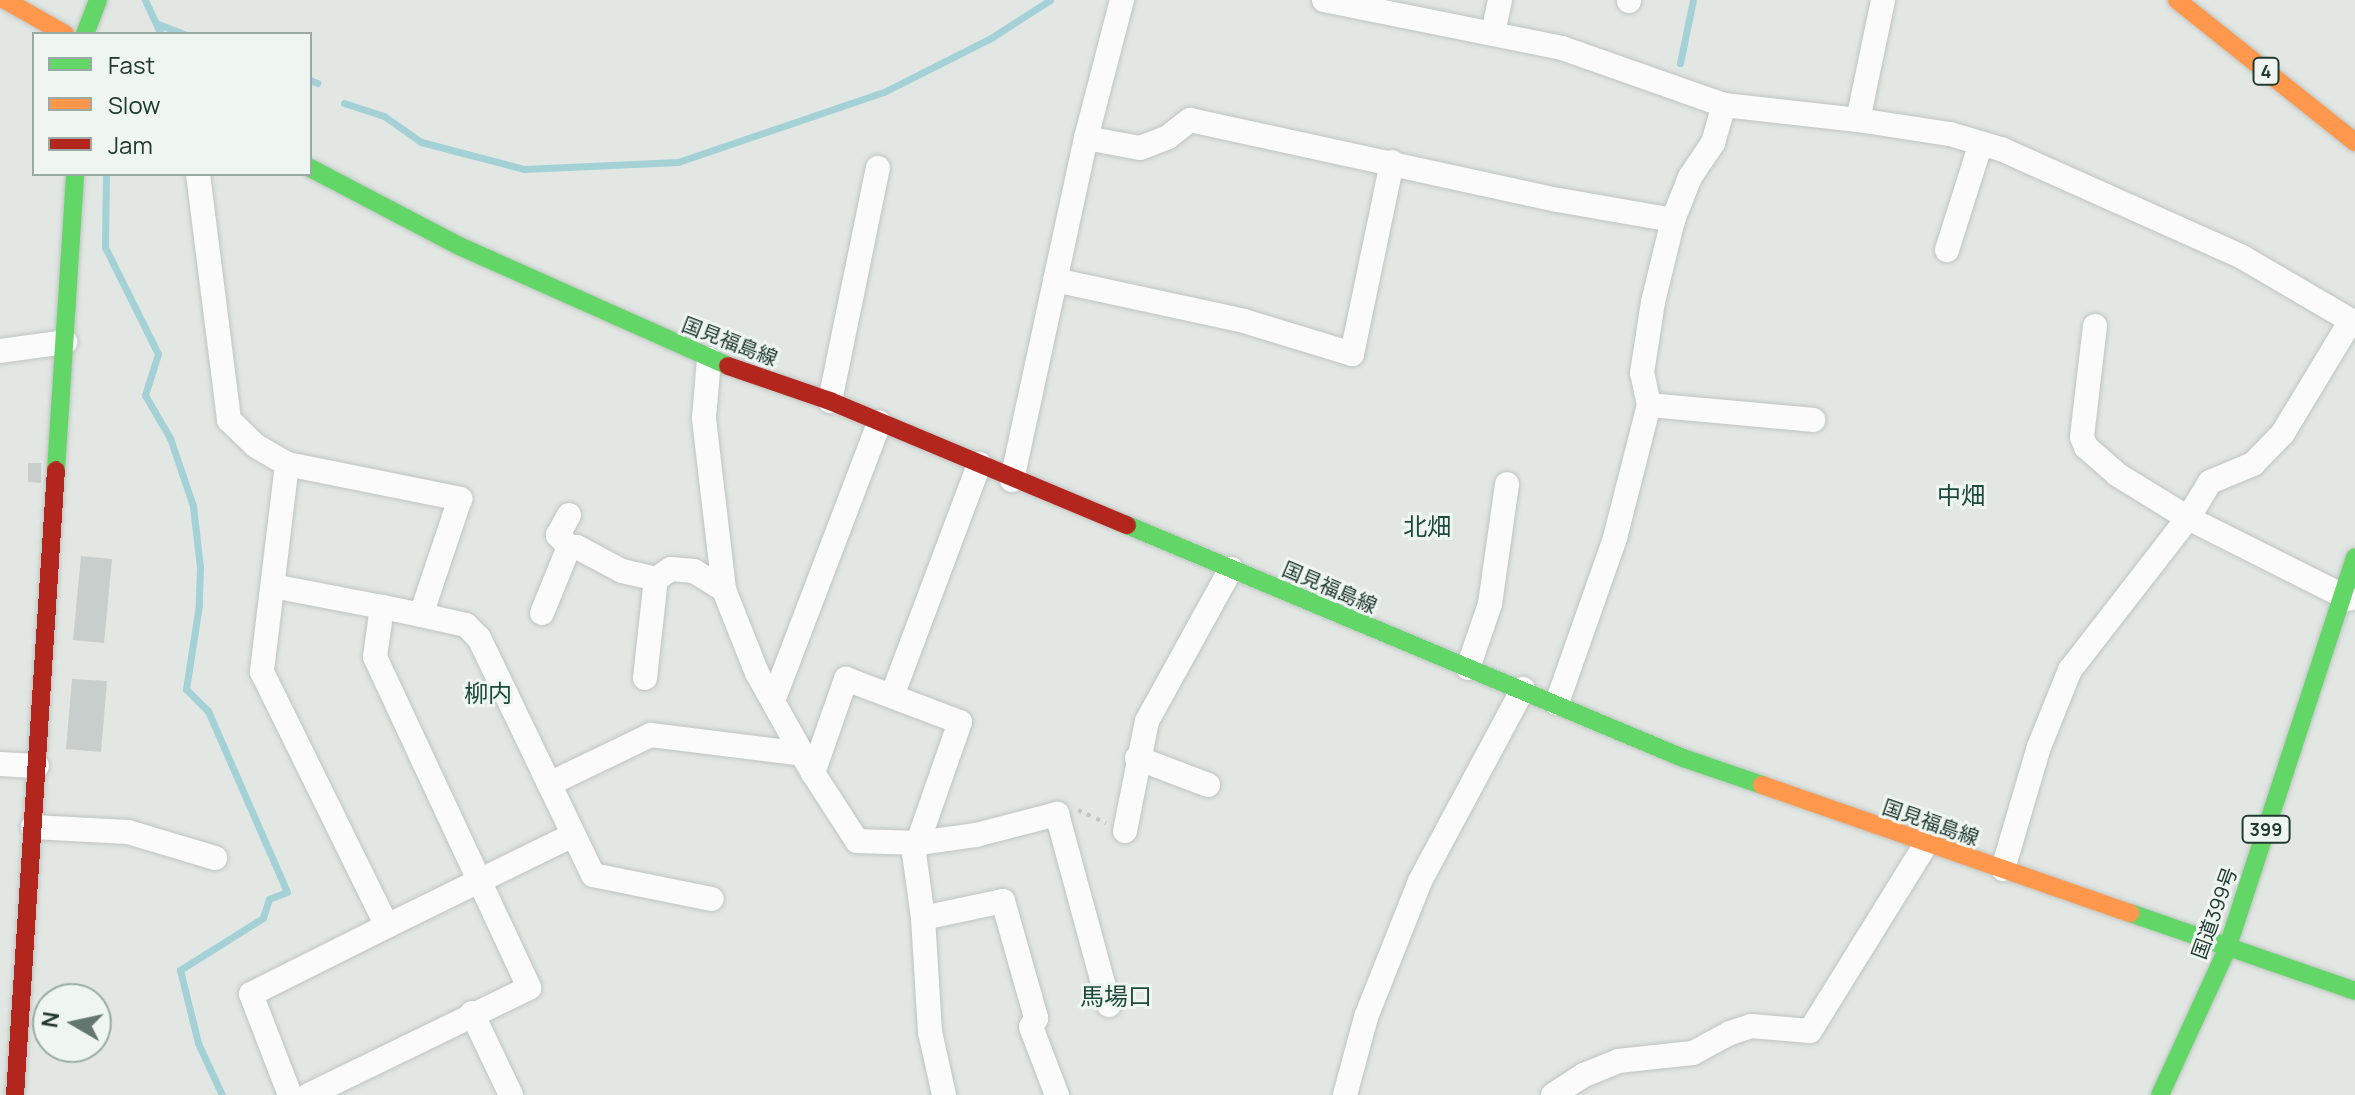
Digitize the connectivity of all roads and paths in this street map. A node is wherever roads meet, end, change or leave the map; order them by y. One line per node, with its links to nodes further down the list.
1 (5, 0): 8 (main road)
2 (98, 0): 9 (main road)
3 (1122, 0): 13 (street)
4 (1324, 0): 10 (street)
5 (1500, 0): 10 (street)
6 (1883, 0): 12 (street)
7 (2177, 0): 14 (main road, 4)
8 (61, 32)
9 (86, 32)
10 (1493, 33): 11 (street)
11 (1724, 105): 12 (street); 21 (street)
12 (1858, 120): 15 (street)
13 (1086, 138): 16 (street); 23 (street)
14 (2355, 142)
15 (1981, 143): 22 (street); 24 (street)
16 (1392, 162): 21 (street); 23 (street)
17 (878, 168): 29 (street)
18 (312, 169): 28 (main road, 国見福島線)
19 (75, 176): 26 (main road)
20 (198, 176): 33 (street)
21 (1673, 220): 30 (street)
22 (1947, 250)
23 (1055, 280): 35 (street)
24 (2353, 323): 38 (street)
25 (2095, 326): 38 (street)
26 (65, 342): 27 (street); 58 (main road)
27 (0, 351)
28 (709, 359): 29 (main road, 国見福島線); 44 (street)
29 (830, 401): 32 (main road, 国見福島線)
30 (1649, 405): 31 (street); 54 (street)
31 (1813, 420)
32 (879, 423): 34 (main road, 国見福島線); 53 (street)
33 (287, 464): 43 (street); 48 (street)
34 (979, 464): 35 (main road, 国見福島線); 52 (street)
35 (1012, 480): 41 (main road, 国見福島線)
36 (1507, 484): 49 (street)
37 (569, 515): 39 (street)
38 (2188, 518): 45 (street); 68 (street)
39 (569, 547): 42 (street); 47 (street)
40 (2355, 557): 45 (main road, 国道399号 / 399)
41 (1231, 569): 49 (main road, 国見福島線); 55 (street)
42 (656, 579): 44 (street); 50 (street)
43 (273, 586): 46 (street); 72 (street)
44 (724, 590): 53 (street)
45 (2348, 599): 73 (main road, 国道399号 / 399)
46 (382, 607): 48 (street); 69 (street)
47 (542, 613)
48 (421, 615): 59 (street)
49 (1468, 668): 51 (main road, 国見福島線)
50 (645, 678)
51 (1523, 689): 54 (main road, 国見福島線); 84 (street)
52 (892, 696): 57 (street); 65 (street)
53 (773, 701): 57 (street)
54 (1557, 703): 66 (main road, 国見福島線)
55 (1137, 758): 60 (street); 63 (street)
56 (0, 764): 58 (street)
57 (808, 764): 59 (street); 65 (street)
58 (37, 766): 62 (main road)
59 (549, 784): 64 (street)
60 (1208, 785)
61 (1057, 814): 63 (path); 65 (street); 75 (street)
62 (33, 827): 67 (street); 77 (main road)
63 (1125, 831)
64 (573, 835): 69 (street); 70 (street)
65 (919, 843): 71 (street)
66 (1926, 844): 68 (main road, 国見福島線); 85 (street)
67 (215, 858)
68 (2003, 869): 73 (main road, 国見福島線)
69 (481, 880): 72 (street); 76 (street)
70 (712, 899)
71 (923, 918): 82 (street); 83 (street)
72 (387, 926): 79 (street)
73 (2227, 949): 74 (main road, 国見福島線); 86 (main road, 国道399号 / 399)
74 (2355, 991)
75 (1109, 1005)
76 (472, 1013): 80 (street); 81 (street)
77 (10, 1016): 78 (main road)
78 (15, 1095)
79 (290, 1095)
80 (309, 1095)
81 (511, 1095)
82 (944, 1095)
83 (1057, 1095)
84 (1345, 1095)
85 (1553, 1095)
86 (2160, 1095)

